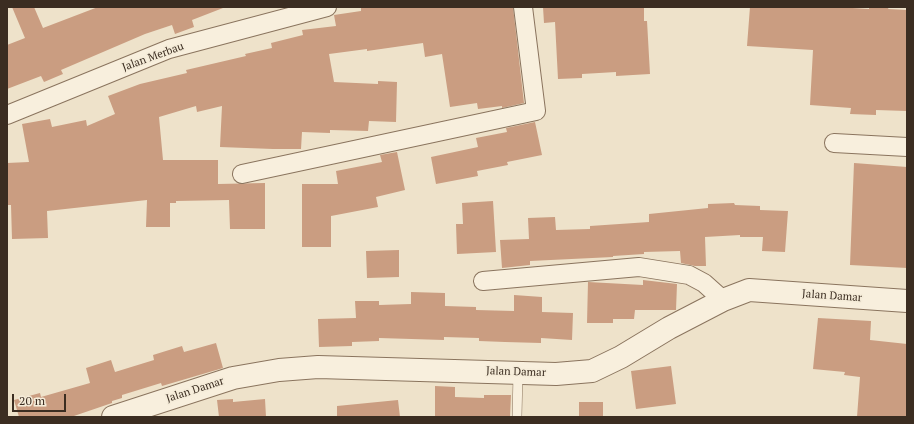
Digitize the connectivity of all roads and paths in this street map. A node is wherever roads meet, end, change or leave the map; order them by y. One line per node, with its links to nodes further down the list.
1 (327, 7): 3 (street, Jalan Merbau)
2 (522, 7): 6 (street)
3 (7, 115)
4 (834, 143): 5 (street)
5 (907, 147)
6 (242, 174)
7 (483, 281): 8 (street)
8 (723, 300): 9 (street, Jalan Damar); 10 (street, Jalan Damar)
9 (907, 301)
10 (518, 373): 11 (street, Jalan Damar); 12 (lane)
11 (113, 417)
12 (517, 417)

